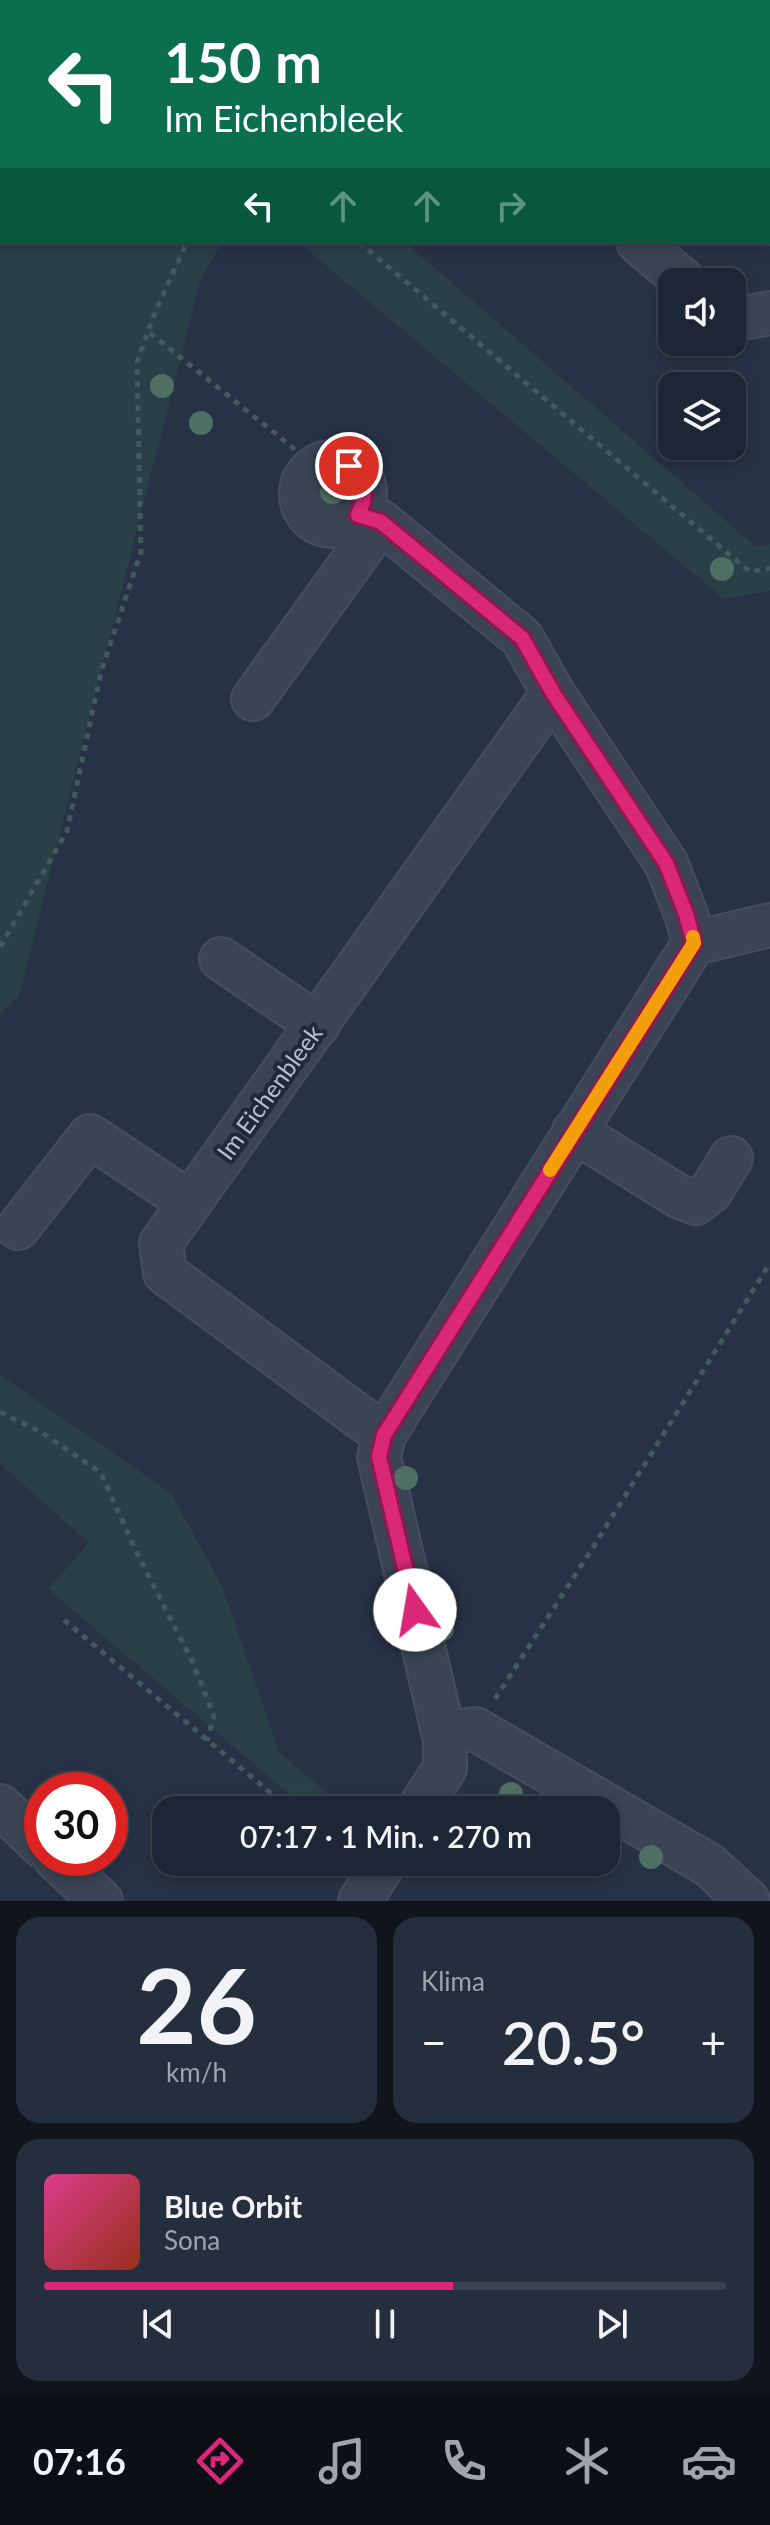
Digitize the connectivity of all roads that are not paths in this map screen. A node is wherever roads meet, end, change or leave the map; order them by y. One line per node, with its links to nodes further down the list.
1 (640, 244): 2 (street)
2 (669, 268)
3 (770, 313): 4 (street)
4 (746, 317)
5 (317, 467): 6 (street)
6 (370, 518): 7 (street); 8 (street)
7 (553, 693): 10 (street); 12 (street, Im Eichenbleek)
8 (253, 699)
9 (770, 925): 10 (street)
10 (694, 943): 13 (street)
11 (221, 959): 12 (street)
12 (318, 1025): 15 (street, Im Eichenbleek)
13 (574, 1131): 14 (street); 17 (street)
14 (731, 1158)
15 (189, 1202): 16 (street); 17 (street, Im Eichenbleek)
16 (18, 1228)
17 (384, 1435): 18 (street)
18 (460, 1731): 19 (street); 26 (street)
19 (427, 1796)
20 (0, 1806): 21 (street)
21 (24, 1829)
22 (74, 1876): 24 (street)
23 (376, 1876): 25 (street)
24 (101, 1901)
25 (360, 1901)
26 (748, 1901)

